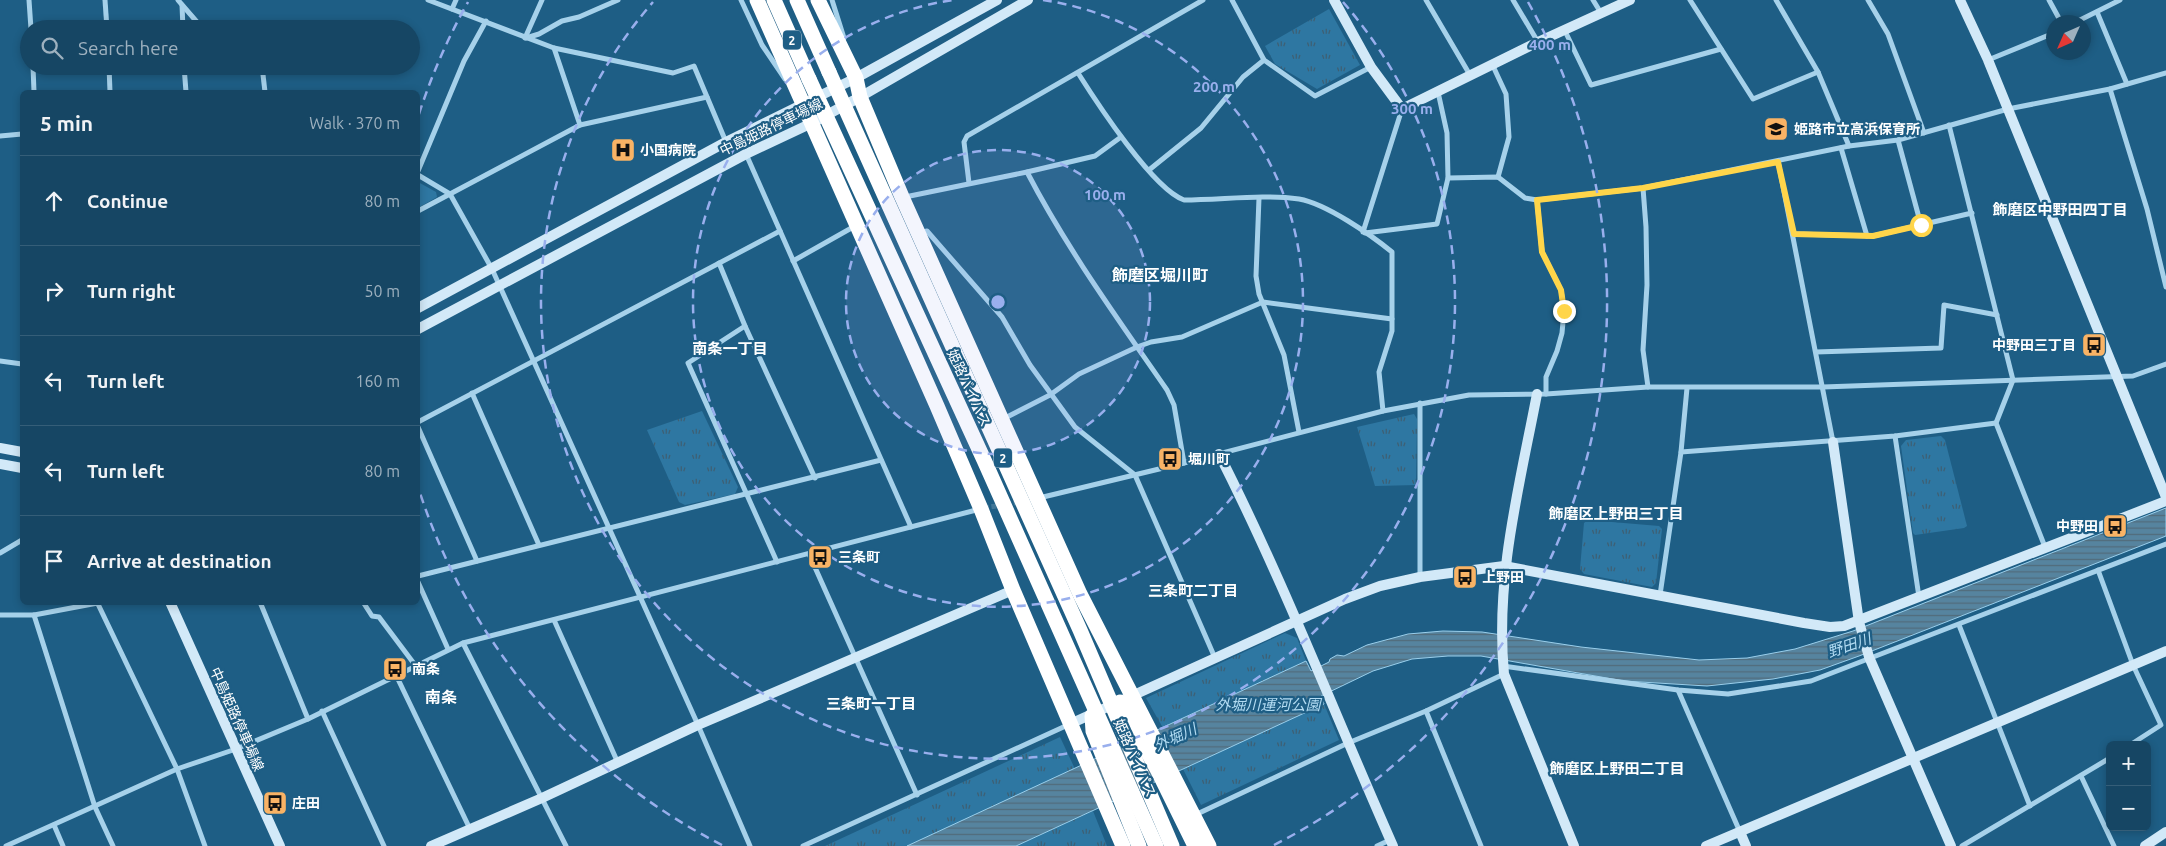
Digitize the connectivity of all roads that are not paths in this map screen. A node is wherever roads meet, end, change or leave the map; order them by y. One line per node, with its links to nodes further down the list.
1 (29, 0): 34 (street)
2 (105, 0): 35 (street)
3 (428, 0): 29 (street)
4 (456, 0): 29 (street)
5 (542, 0): 41 (street)
6 (618, 0): 41 (street)
7 (741, 0): 67 (street)
8 (757, 0): 67 (highway)
9 (774, 0): 195 (highway, 姫路バイパス / 2, bridge)
10 (797, 0): 182 (highway, 姫路バイパス / 2, bridge)
11 (818, 0): 57 (highway)
12 (832, 0): 57 (street)
13 (997, 0): 57 (street, 中島姫路停車場線)
14 (1028, 0): 66 (street, 中島姫路停車場線)
15 (1203, 0): 50 (street)
16 (1232, 0): 45 (street)
17 (1334, 0): 47 (street)
18 (1426, 0): 56 (street)
19 (1513, 0): 42 (street)
20 (1593, 0): 31 (street)
21 (1630, 0): 31 (street)
22 (1690, 0): 44 (street)
23 (1776, 0): 49 (street)
24 (1868, 0): 73 (street)
25 (1960, 0): 46 (street)
26 (2049, 0): 32 (street)
27 (2120, 0): 30 (street)
28 (180, 2): 36 (street); 37 (street)
29 (452, 9): 38 (street)
30 (2097, 12): 33 (street); 58 (street)
31 (1602, 14): 39 (street)
32 (2057, 15)
33 (2091, 15)
34 (30, 20)
35 (106, 20)
36 (182, 20)
37 (196, 20)
38 (486, 21): 41 (street); 83 (street)
39 (1565, 31): 42 (street); 44 (street)
40 (2046, 36): 46 (street)
41 (525, 38): 43 (street)
42 (1538, 42): 48 (street)
43 (554, 48): 65 (street); 71 (street)
44 (1720, 49): 49 (street)
45 (1264, 60): 47 (street); 84 (street)
46 (1988, 60): 69 (street)
47 (1371, 66): 68 (street)
48 (1493, 66): 56 (street); 87 (street)
49 (1818, 72): 79 (street)
50 (1078, 73): 76 (street); 89 (street)
51 (2166, 73): 58 (street)
52 (33, 75): 60 (street)
53 (109, 75): 61 (street)
54 (185, 75): 62 (street)
55 (263, 75): 63 (street)
56 (1470, 76): 64 (street)
57 (856, 78): 66 (highway); 67 (street, 中島姫路停車場線)
58 (2127, 84): 59 (street)
59 (2110, 89): 69 (street); 108 (street)
60 (34, 90)
61 (110, 90)
62 (186, 90)
63 (265, 90)
64 (1438, 92): 68 (street); 88 (street)
65 (707, 97): 71 (street); 78 (street)
66 (860, 97): 70 (street, 中島姫路停車場線); 92 (highway)
67 (803, 104): 70 (highway); 78 (street, 中島姫路停車場線)
68 (1402, 109): 100 (street)
69 (2008, 109): 72 (street); 121 (street)
70 (812, 122): 81 (street, 中島姫路停車場線); 97 (highway)
71 (580, 125): 91 (street)
72 (1949, 125): 73 (street); 96 (street)
73 (1924, 133): 77 (street)
74 (20, 134): 75 (street)
75 (0, 136)
76 (1121, 137): 84 (street); 85 (street)
77 (1898, 140): 79 (street); 98 (street)
78 (726, 142): 106 (street, 中島姫路停車場線)
79 (1849, 146): 80 (street)
80 (1841, 148): 82 (street); 103 (street)
81 (746, 154): 99 (street); 107 (street, 中島姫路停車場線)
82 (1778, 162): 90 (street); 102 (street)
83 (420, 166)
84 (1149, 170): 93 (street)
85 (1027, 172): 89 (street); 115 (street)
86 (420, 176): 91 (street)
87 (1498, 177): 88 (street); 94 (street)
88 (1448, 178): 100 (street)
89 (969, 183): 92 (street)
90 (1643, 188): 94 (street); 123 (street)
91 (450, 194): 95 (street); 106 (street)
92 (902, 197): 101 (highway)
93 (1259, 198): 100 (street); 109 (street)
94 (1537, 200): 127 (street)
95 (420, 211)
96 (1972, 213): 98 (street); 111 (street)
97 (858, 224): 104 (street); 151 (highway)
98 (1921, 225): 103 (street)
99 (780, 231): 104 (street); 105 (street)
100 (1364, 232): 112 (street)
101 (919, 233): 128 (street); 131 (highway)
102 (1794, 234): 103 (street); 116 (street)
103 (1867, 236)
104 (793, 261): 142 (street)
105 (719, 263): 113 (street); 117 (street)
106 (492, 269): 107 (street); 110 (street, 中島姫路停車場線)
107 (500, 286): 114 (street, 中島姫路停車場線); 117 (street)
108 (2166, 287)
109 (1263, 302): 112 (street); 115 (street); 135 (street)
110 (420, 307)
111 (1997, 315): 116 (street); 122 (street)
112 (1392, 319): 130 (street)
113 (746, 326): 147 (street); 148 (street)
114 (420, 327)
115 (1137, 346): 128 (street); 143 (street)
116 (1816, 352): 124 (street)
117 (533, 360): 126 (street); 153 (street)
118 (0, 361): 119 (street)
119 (20, 364)
120 (2166, 364): 121 (street)
121 (2117, 376): 122 (street); 150 (street)
122 (2014, 380): 124 (street); 133 (street)
123 (1648, 387): 125 (street); 127 (street)
124 (1822, 387): 125 (street); 137 (street)
125 (1687, 388): 140 (street)
126 (472, 393): 132 (street); 156 (street)
127 (1542, 394): 129 (street); 162 (street)
128 (1050, 395): 131 (street); 146 (street)
129 (1420, 403): 130 (street); 165 (street)
130 (1383, 411): 135 (street)
131 (1003, 419): 149 (highway)
132 (420, 421)
133 (1996, 424): 136 (street); 157 (street)
134 (420, 432): 160 (street)
135 (1299, 432): 141 (street)
136 (1895, 436): 137 (street); 170 (street)
137 (1833, 442): 140 (street); 180 (street)
138 (0, 448): 139 (street)
139 (20, 452)
140 (1681, 452): 168 (street)
141 (1219, 454): 143 (street); 179 (street)
142 (881, 460): 147 (street); 152 (street)
143 (1184, 463): 146 (street)
144 (0, 464): 145 (street)
145 (20, 468)
146 (1136, 475): 149 (street); 188 (street)
147 (815, 478): 148 (street)
148 (748, 495): 153 (street); 161 (street)
149 (1039, 498): 194 (highway)
150 (2166, 499): 157 (street)
151 (981, 509): 152 (street); 167 (highway)
152 (912, 527): 159 (street)
153 (610, 528): 156 (street); 169 (street)
154 (20, 541): 158 (street)
155 (2166, 544): 163 (street)
156 (539, 546): 160 (street)
157 (2045, 547): 170 (street)
158 (0, 553)
159 (809, 554): 161 (street); 186 (street)
160 (477, 561): 164 (street)
161 (777, 562): 169 (street)
162 (1504, 566): 165 (street); 168 (street); 191 (street)
163 (2098, 570): 181 (street); 190 (street)
164 (420, 575)
165 (1420, 577): 179 (street)
166 (420, 586): 184 (street)
167 (1013, 590): 186 (street); 200 (highway)
168 (1660, 596): 180 (street)
169 (640, 598): 178 (street); 201 (street)
170 (1919, 598): 180 (street)
171 (89, 605): 177 (street)
172 (101, 605): 208 (street)
173 (171, 605): 204 (street, 中島姫路停車場線)
174 (261, 605): 198 (street)
175 (365, 605): 189 (street)
176 (0, 615): 177 (street)
177 (34, 615): 212 (street)
178 (554, 620): 183 (street); 207 (street)
179 (1298, 621): 188 (street); 203 (street)
180 (1859, 622): 187 (street)
181 (1958, 625): 187 (street); 199 (street)
182 (1080, 630): 235 (highway, 姫路バイパス / 2, bridge); 236 (highway, bridge)
183 (463, 643): 184 (street); 211 (street)
184 (448, 649): 189 (street)
185 (2166, 651): 190 (street)
186 (854, 657): 201 (street); 210 (street)
187 (1869, 657): 193 (street); 205 (street)
188 (1216, 658): 194 (street)
189 (415, 665): 192 (street)
190 (2133, 665): 199 (street); 202 (street)
191 (1503, 670): 193 (street); 197 (street); 240 (street)
192 (396, 675): 196 (street); 218 (street)
193 (1678, 690): 219 (street)
194 (1132, 697): 200 (street); 214 (highway)
195 (1091, 701): 233 (highway, bridge); 234 (highway, 姫路バイパス / 2, bridge)
196 (322, 711): 198 (street); 227 (street)
197 (1426, 711): 203 (street); 239 (street)
198 (308, 718): 204 (street)
199 (1997, 721): 205 (street); 213 (street)
200 (1070, 724): 210 (street); 232 (highway)
201 (698, 725): 207 (street); 230 (street)
202 (2136, 741)
203 (1348, 743): 214 (street); 221 (street)
204 (236, 749): 208 (street); 226 (street, 中島姫路停車場線)
205 (1912, 759): 219 (street); 243 (street)
206 (2106, 760): 209 (street)
207 (618, 763): 211 (street)
208 (176, 769): 212 (street); 225 (street)
209 (2081, 776): 213 (street); 245 (street)
210 (917, 795): 231 (street)
211 (542, 798): 218 (street); 229 (street)
212 (95, 806): 216 (street); 224 (street)
213 (2030, 806): 244 (street)
214 (1191, 809): 215 (street); 237 (highway)
215 (1177, 823)
216 (54, 825): 222 (street); 223 (street)
217 (1168, 826): 232 (street)
218 (470, 829): 228 (street)
219 (1740, 832): 241 (street); 242 (street)
220 (2166, 832): 246 (street)
221 (1391, 843): 238 (street)
222 (6, 846)
223 (63, 846)
224 (113, 846)
225 (205, 846)
226 (280, 846)
227 (384, 846)
228 (431, 846)
229 (566, 846)
230 (750, 846)
231 (803, 846)
232 (1123, 846)
233 (1139, 846)
234 (1156, 846)
235 (1172, 846)
236 (1196, 846)
237 (1209, 846)
238 (1377, 846)
239 (1481, 846)
240 (1574, 846)
241 (1706, 846)
242 (1746, 846)
243 (1950, 846)
244 (1962, 846)
245 (2114, 846)
246 (2145, 846)

